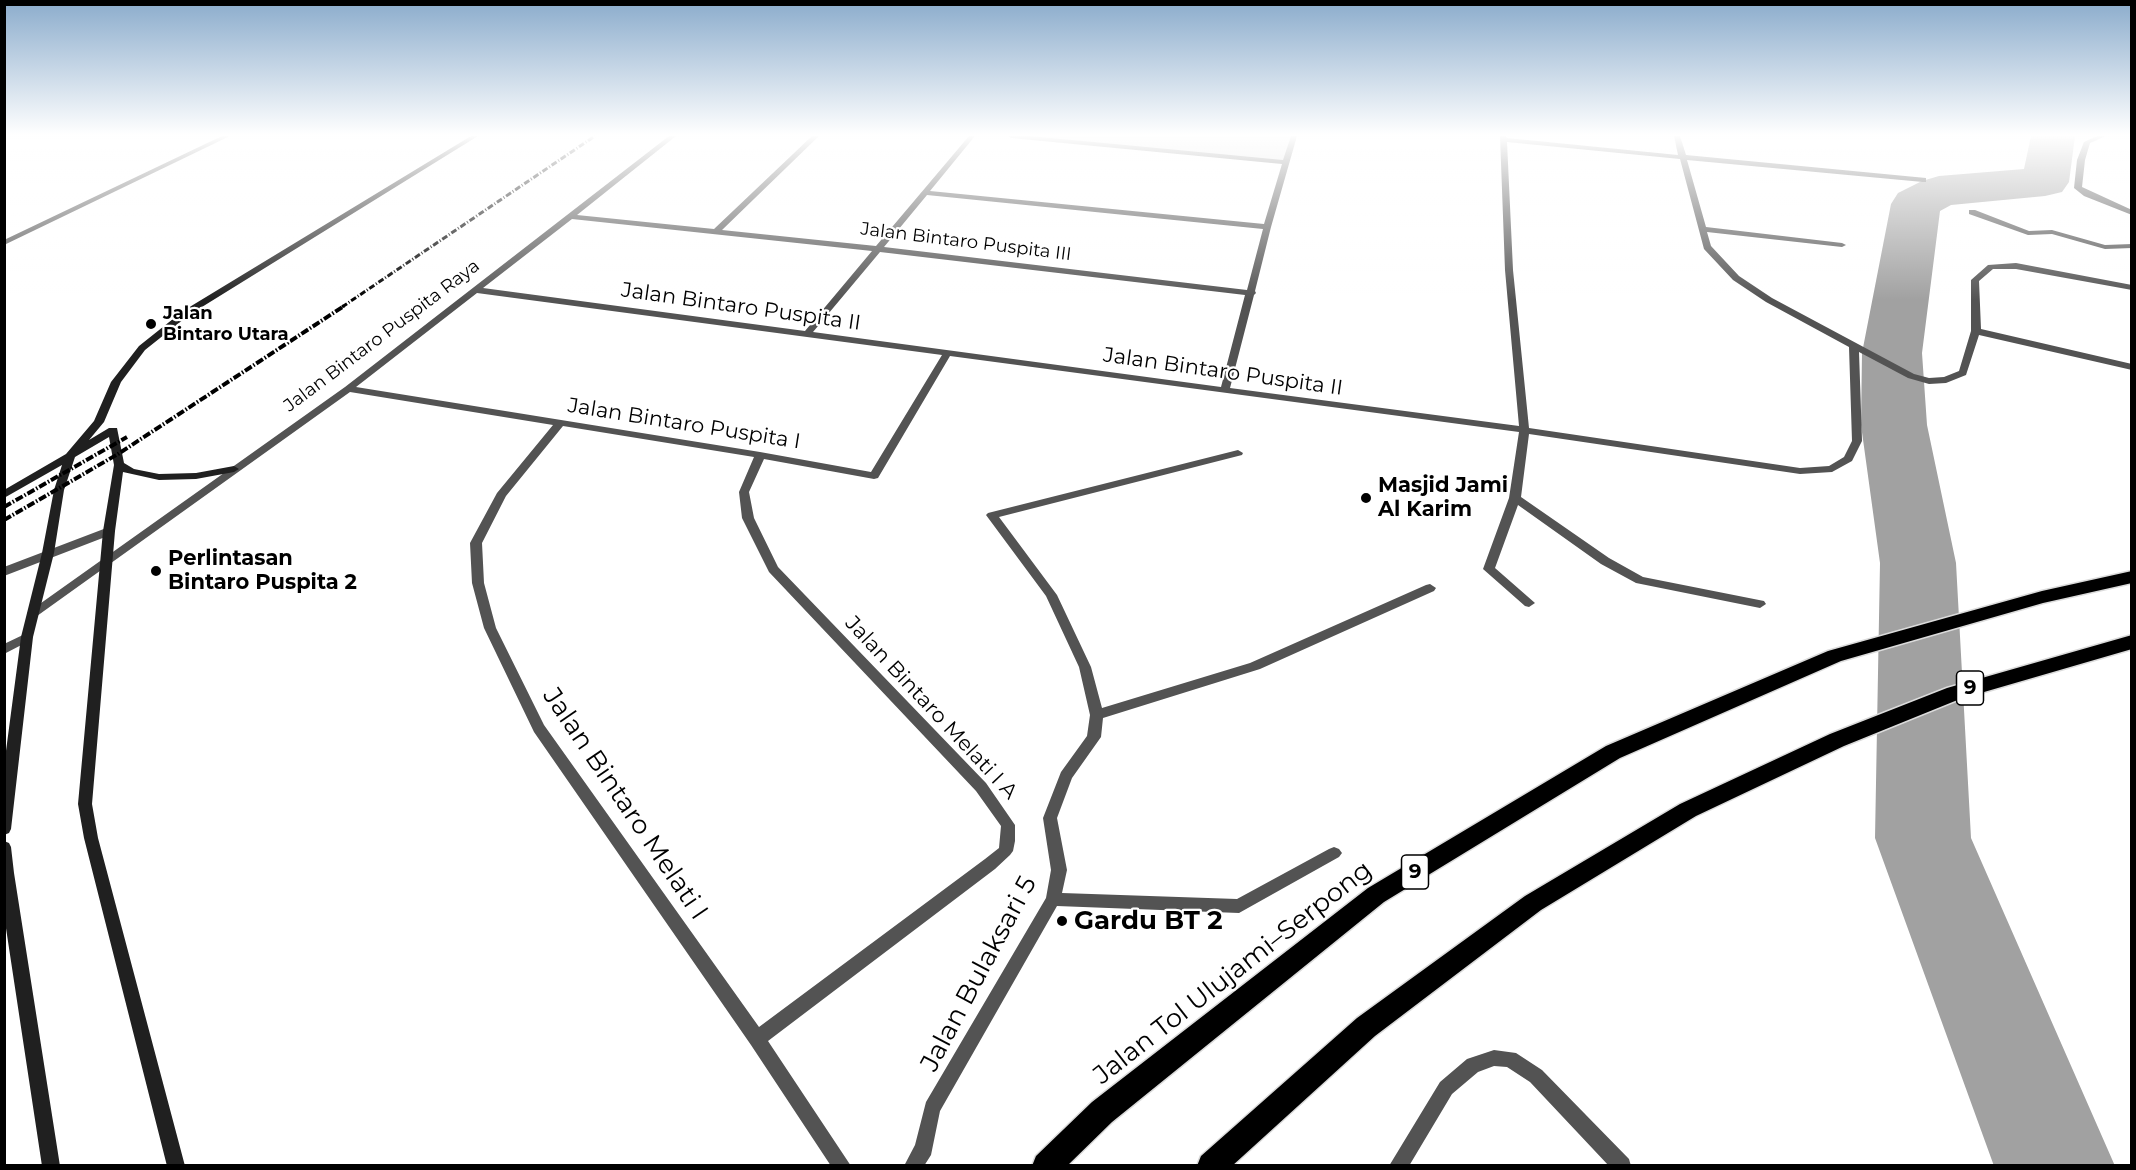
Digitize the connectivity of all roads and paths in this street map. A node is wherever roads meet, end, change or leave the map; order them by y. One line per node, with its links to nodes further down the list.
1 (113, 191): 17 (street)
2 (386, 191): 31 (main road)
3 (601, 191): 13 (street, Jalan Bintaro Puspita Raya)
4 (759, 191): 16 (street)
5 (928, 191): 10 (street)
6 (1278, 191): 14 (street)
7 (1505, 191): 34 (street)
8 (1692, 191): 15 (street)
9 (2082, 191): 12 (street)
10 (926, 193): 14 (street); 20 (street)
11 (1972, 212): 19 (street)
12 (2132, 213)
13 (568, 216): 16 (street, Jalan Bintaro Puspita III); 22 (street, Jalan Bintaro Puspita Raya)
14 (1267, 227): 23 (street)
15 (1702, 229): 18 (street); 26 (street)
16 (717, 231): 20 (street, Jalan Bintaro Puspita III)
17 (4, 243)
18 (1842, 245)
19 (2132, 246)
20 (877, 249): 23 (street, Jalan Bintaro Puspita III); 25 (street)
21 (2132, 288): 24 (street)
22 (477, 290): 25 (street, Jalan Bintaro Puspita II); 29 (street, Jalan Bintaro Puspita Raya)
23 (1252, 292): 30 (street)
24 (1976, 332): 26 (street); 28 (street)
25 (807, 334): 27 (street, Jalan Bintaro Puspita II)
26 (1854, 347): 34 (street, Jalan Bintaro Puspita II)
27 (947, 354): 30 (street, Jalan Bintaro Puspita II); 37 (street, Jalan Bintaro Puspita I)
28 (2132, 367)
29 (348, 389): 32 (street, Jalan Bintaro Puspita I); 39 (street, Jalan Bintaro Puspita Raya)
30 (1226, 390): 34 (street, Jalan Bintaro Puspita II)
31 (99, 422): 33 (main road); 36 (main road)
32 (560, 423): 37 (street, Jalan Bintaro Puspita I); 59 (street, Jalan Bintaro Melati I)
33 (113, 430): 36 (main road); 38 (main road)
34 (1524, 430): 41 (street)
35 (1238, 453): 54 (street, Jalan Bulaksari 5)
36 (70, 454): 40 (main road); 43 (main road)
37 (760, 455): 59 (street, Jalan Bintaro Melati I A)
38 (119, 470): 39 (main road); 42 (main road)
39 (229, 472): 44 (street, Jalan Bintaro Puspita Raya)
40 (4, 495)
41 (1515, 498): 48 (street); 49 (street)
42 (109, 531): 43 (street); 44 (main road)
43 (48, 554): 45 (street); 50 (main road)
44 (108, 558): 50 (street, Jalan Bintaro Puspita Raya); 61 (main road)
45 (4, 572)
46 (2132, 577): 64 (highway, Jalan Tol Ulujami–Serpong / 9)
47 (1430, 588): 54 (street)
48 (1529, 603)
49 (1760, 604)
50 (33, 613): 51 (main road)
51 (27, 637): 53 (street); 55 (main road)
52 (2132, 642): 65 (highway, 9)
53 (4, 650)
54 (1097, 715): 58 (street, Jalan Bulaksari 5)
55 (4, 828)
56 (4, 847): 60 (main road)
57 (1334, 853): 58 (street)
58 (1053, 898): 63 (street, Jalan Bulaksari 5)
59 (757, 1039): 62 (street, Jalan Bintaro Melati I)
60 (51, 1166)
61 (176, 1166)
62 (842, 1166)
63 (913, 1166)
64 (1046, 1166)
65 (1211, 1166)
66 (1398, 1166): 67 (street)
67 (1622, 1166)

